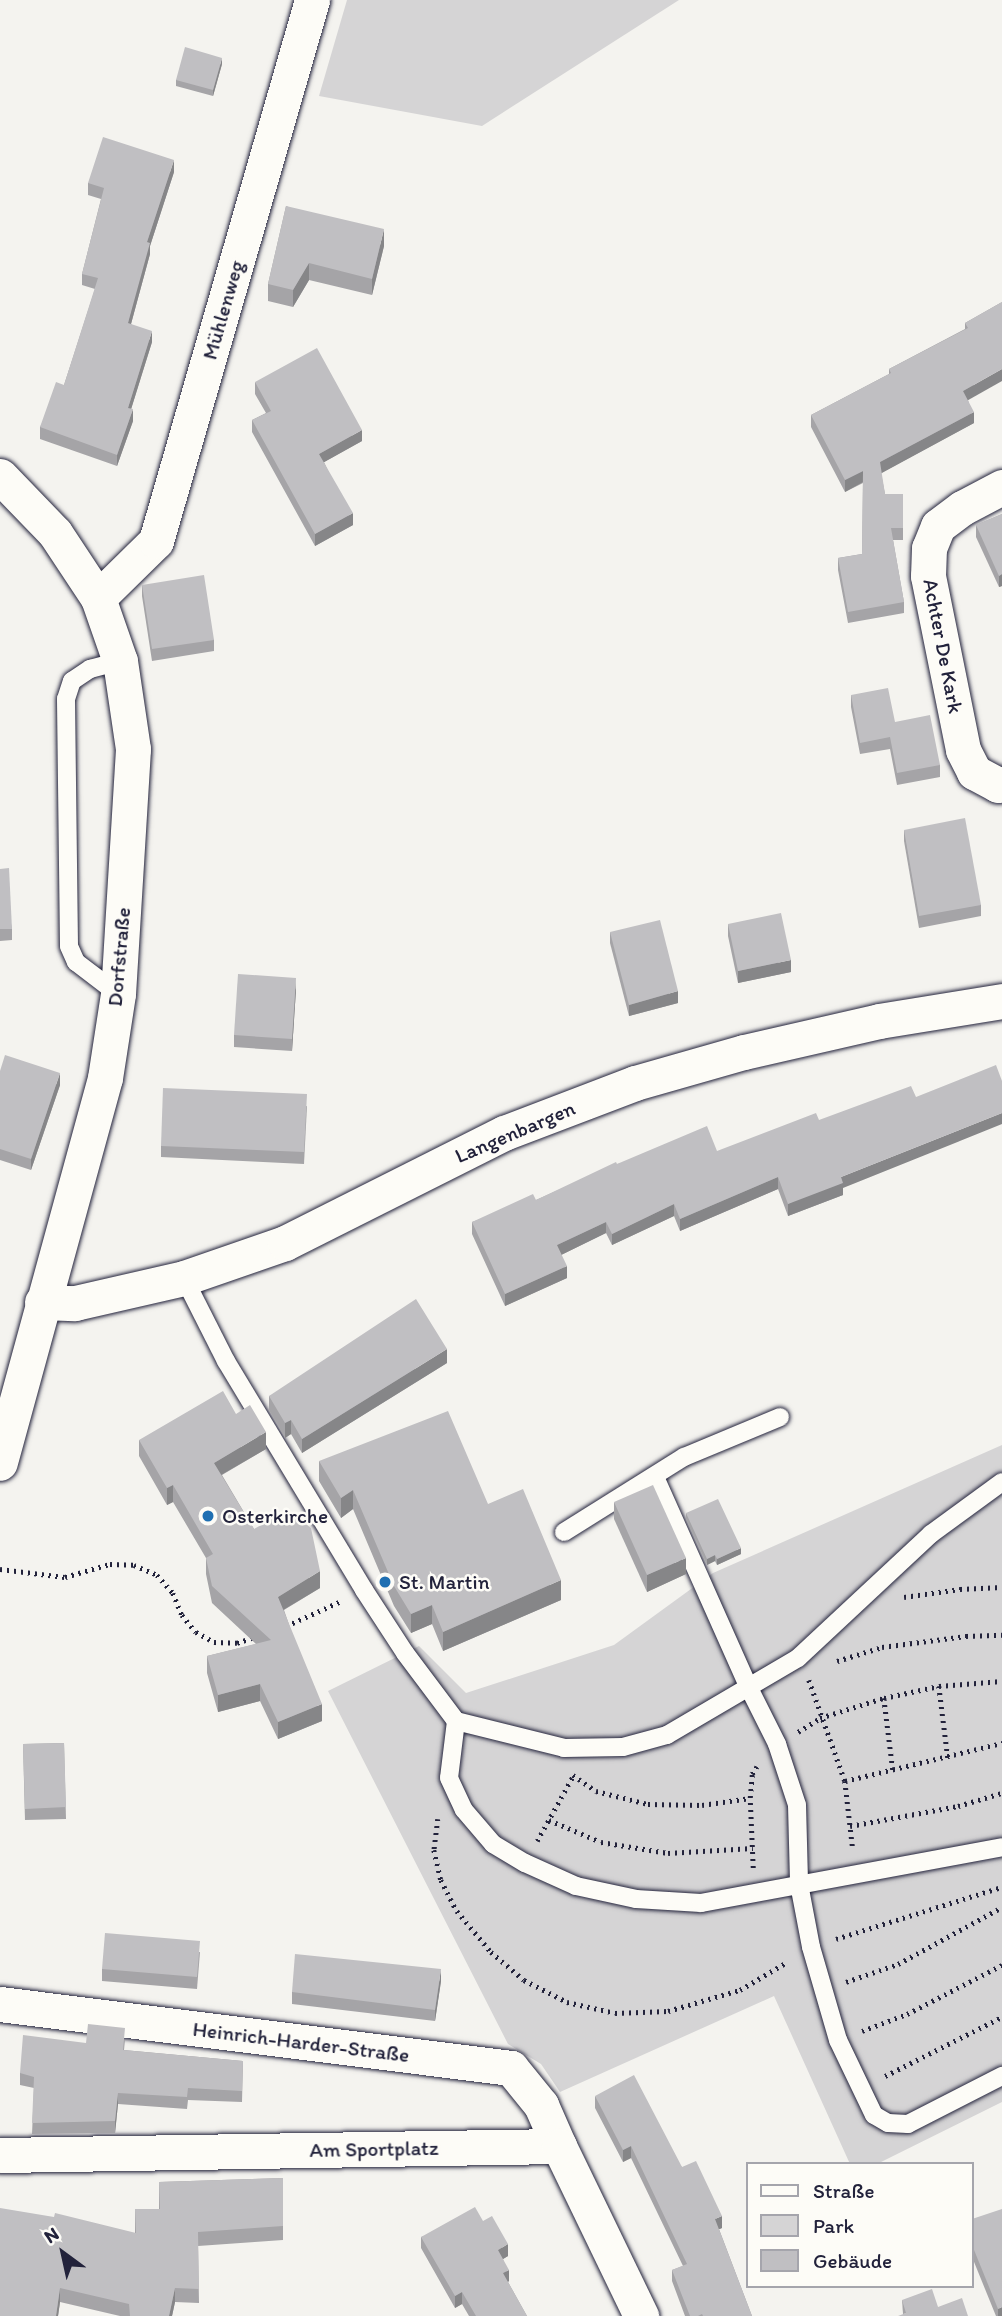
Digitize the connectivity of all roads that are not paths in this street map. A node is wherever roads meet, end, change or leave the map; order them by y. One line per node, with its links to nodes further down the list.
1 (312, 0): 4 (street, Mühlenweg)
2 (0, 476): 4 (street, Dorfstraße)
3 (1002, 487): 6 (street, Achter De Kark)
4 (98, 598): 5 (street, Dorfstraße)
5 (120, 661): 7 (street, Dorfstraße); 7 (lane)
6 (1001, 792)
7 (118, 994): 10 (street, Dorfstraße)
8 (1002, 1002): 9 (street, Langenbargen)
9 (184, 1278): 10 (street, Langenbargen); 17 (lane)
10 (42, 1302): 12 (street, Dorfstraße)
11 (780, 1417): 13 (lane)
12 (0, 1463)
13 (655, 1477): 15 (lane); 16 (lane)
14 (1002, 1482): 16 (lane)
15 (564, 1532)
16 (749, 1688): 17 (lane); 19 (lane)
17 (456, 1721): 19 (lane)
18 (1002, 1847): 19 (lane)
19 (799, 1884): 21 (lane)
20 (0, 2004): 22 (street, Heinrich-Harder-Straße)
21 (1002, 2076)
22 (559, 2146): 23 (street, Am Sportplatz); 24 (street)
23 (0, 2155)
24 (641, 2316)

